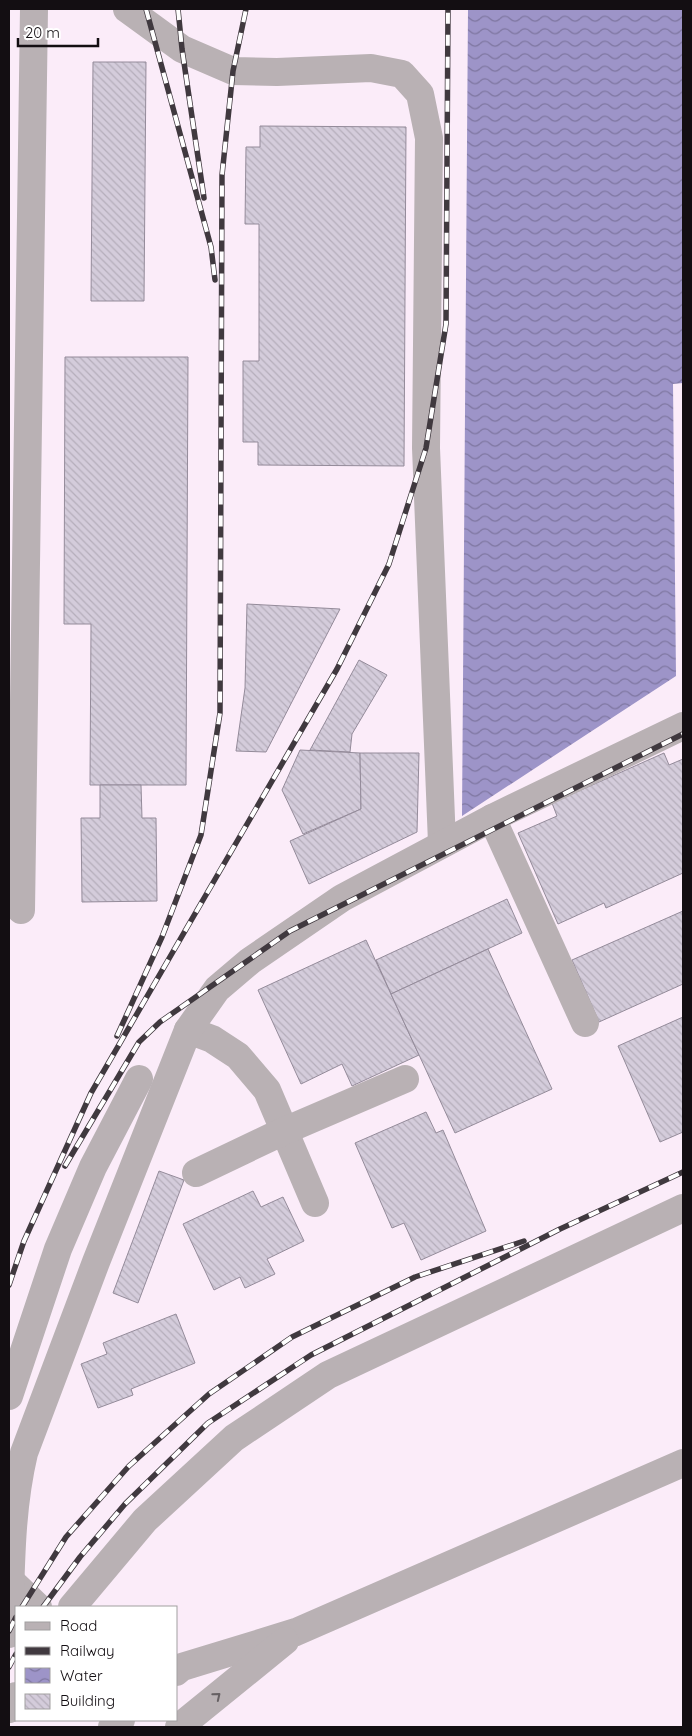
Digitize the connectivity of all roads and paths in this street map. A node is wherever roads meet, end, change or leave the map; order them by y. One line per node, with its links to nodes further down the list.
1 (34, 9): 6 (lane)
2 (127, 9): 5 (lane)
3 (683, 726): 4 (lane)
4 (492, 818): 5 (lane); 7 (lane)
5 (442, 843): 8 (lane)
6 (21, 910)
7 (585, 1023)
8 (188, 1030): 11 (lane); 16 (lane)
9 (139, 1079): 15 (lane)
10 (405, 1079): 11 (lane)
11 (284, 1131): 12 (lane); 13 (lane)
12 (196, 1173)
13 (315, 1204)
14 (683, 1208): 21 (lane)
15 (58, 1249): 16 (lane); 17 (lane)
16 (96, 1262): 19 (lane)
17 (9, 1396)
18 (683, 1463): 22 (lane)
19 (11, 1581): 20 (lane); 23 (lane)
20 (37, 1606)
21 (73, 1606)
22 (296, 1632): 24 (lane); 25 (lane, one-way to 22)
23 (9, 1634)
24 (178, 1668)
25 (179, 1727)

